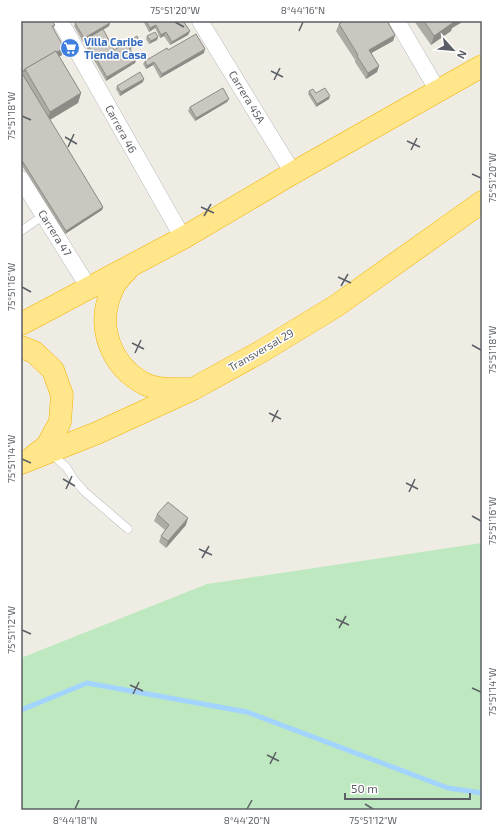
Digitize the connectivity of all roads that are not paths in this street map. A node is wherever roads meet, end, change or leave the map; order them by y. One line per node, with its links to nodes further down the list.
1 (60, 21): 11 (street, Carrera 46)
2 (200, 21): 6 (street, Carrera 45A)
3 (397, 21): 5 (street)
4 (482, 66): 5 (highway)
5 (438, 91): 6 (highway)
6 (293, 173): 11 (highway)
7 (21, 179): 9 (street, Carrera 47)
8 (482, 202): 16 (highway, Transversal 29)
9 (44, 215): 10 (lane); 13 (street, Carrera 47)
10 (21, 231)
11 (183, 238): 12 (highway)
12 (131, 266): 13 (highway); 16 (highway)
13 (89, 288): 14 (highway)
14 (21, 324)
15 (21, 347): 18 (highway)
16 (193, 389): 17 (highway, Transversal 29)
17 (50, 452): 18 (highway, Transversal 29); 19 (lane)
18 (23, 462)
19 (128, 529)

